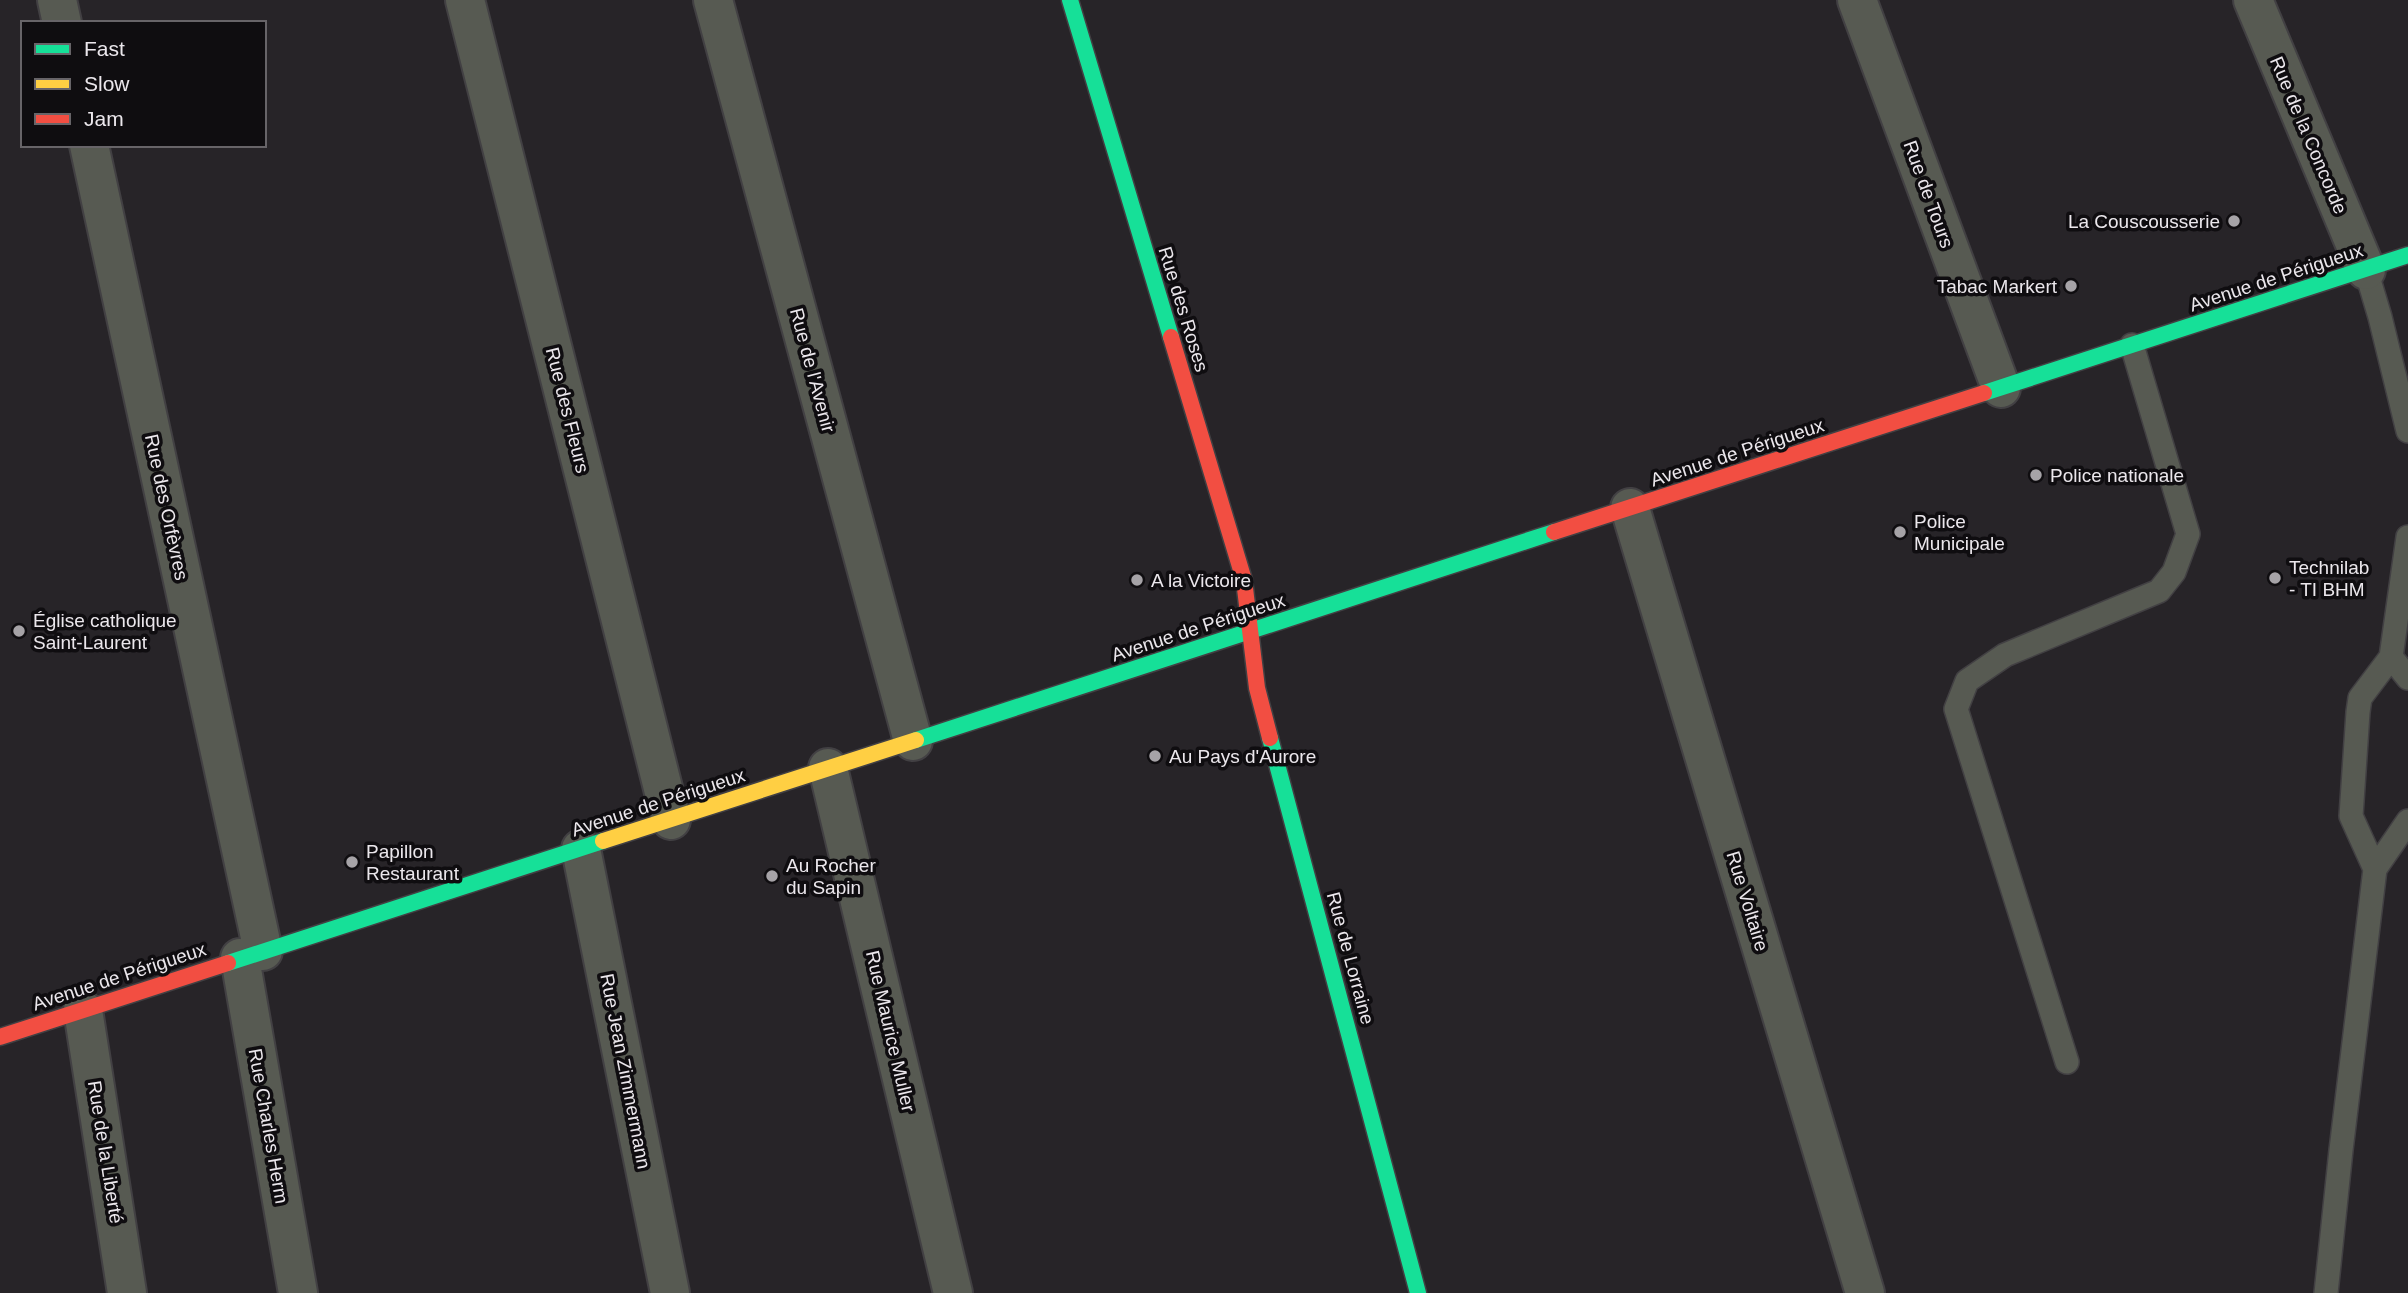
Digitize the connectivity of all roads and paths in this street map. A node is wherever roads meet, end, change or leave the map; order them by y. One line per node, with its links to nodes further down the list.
1 (57, 0): 7 (street)
2 (465, 0): 21 (street, Rue des Fleurs)
3 (713, 0): 19 (street, Rue de l'Avenir)
4 (1070, 0): 16 (street, Rue des Roses)
5 (1857, 0): 12 (street, Rue de Tours)
6 (2253, 0): 10 (street, Rue de la Concorde)
7 (62, 21)
8 (89, 147): 25 (street, Rue des Orfèvres)
9 (2408, 255): 10 (street, Avenue de Périgueux)
10 (2366, 270): 11 (street, Avenue de Périgueux); 13 (lane)
11 (2132, 345): 12 (street, Avenue de Périgueux); 28 (lane)
12 (2001, 388): 14 (street, Avenue de Périgueux)
13 (2408, 431)
14 (1630, 508): 16 (street, Avenue de Périgueux); 34 (street, Rue Voltaire)
15 (2408, 537): 17 (lane)
16 (1250, 632): 19 (street, Avenue de Périgueux); 33 (street, Rue de Lorraine)
17 (2391, 657): 18 (lane); 24 (lane)
18 (2408, 678)
19 (913, 741): 20 (street, Avenue de Périgueux)
20 (828, 768): 21 (street, Avenue de Périgueux); 32 (street, Rue Maurice Muller)
21 (671, 820): 23 (street, Avenue de Périgueux)
22 (2408, 821): 24 (lane)
23 (581, 849): 25 (street, Avenue de Périgueux); 31 (street, Rue Jean Zimmermann)
24 (2375, 869): 35 (lane)
25 (252, 955): 26 (street, Avenue de Périgueux); 30 (street, Rue Charles Herm)
26 (83, 1010): 27 (street, Avenue de Périgueux); 29 (street, Rue de la Liberté)
27 (0, 1037)
28 (2067, 1062)
29 (127, 1293)
30 (298, 1293)
31 (670, 1293)
32 (953, 1293)
33 (1418, 1293)
34 (1865, 1293)
35 (2326, 1293)

